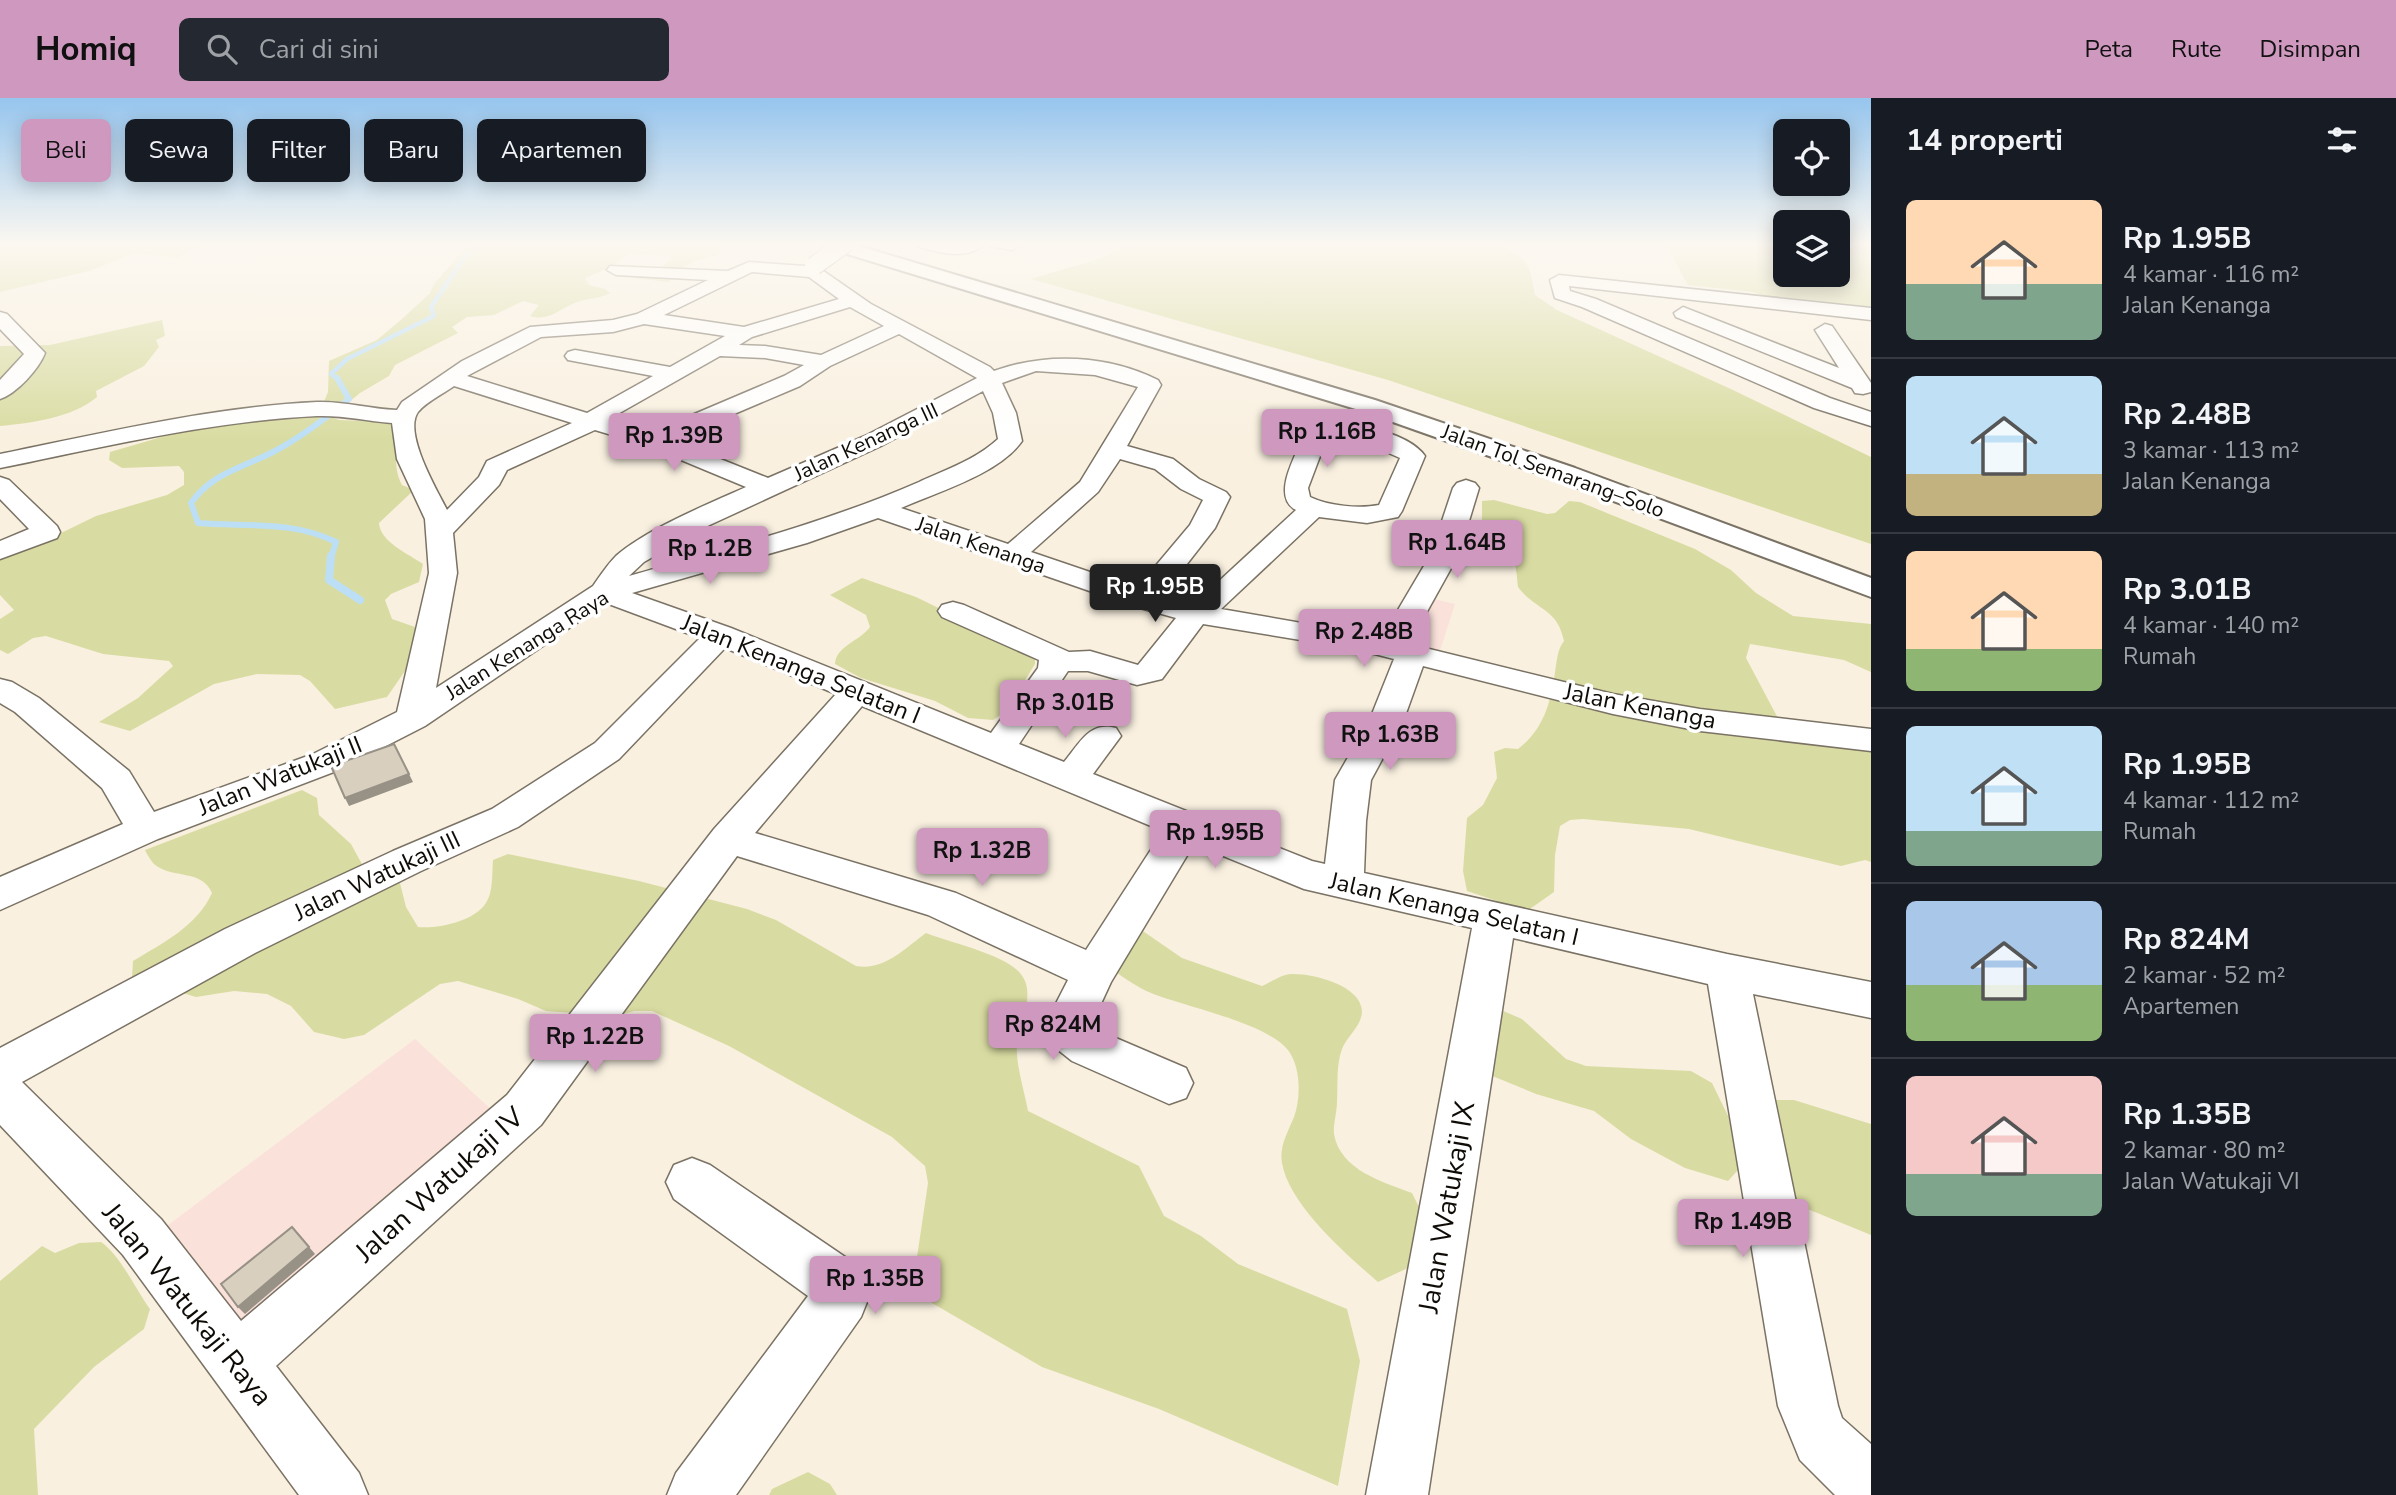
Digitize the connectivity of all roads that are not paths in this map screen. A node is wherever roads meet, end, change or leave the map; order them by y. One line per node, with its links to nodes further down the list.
1 (664, 308): 12 (street)
2 (827, 308): 15 (street)
3 (868, 308): 14 (street)
4 (1046, 308): 42 (highway, Jalan Tol Semarang–Solo)
5 (1086, 308): 41 (highway, Jalan Tol Semarang–Solo)
6 (1601, 308): 27 (street)
7 (1638, 308): 9 (street)
8 (1818, 308): 10 (street)
9 (1683, 313): 13 (street); 24 (street)
10 (1871, 314)
11 (0, 318): 23 (street)
12 (644, 318): 15 (street); 21 (street)
13 (1760, 323)
14 (900, 326): 19 (street); 22 (street)
15 (746, 333): 17 (street)
16 (1848, 333): 24 (street)
17 (716, 350): 19 (street); 20 (street)
18 (575, 356): 20 (street)
19 (823, 362): 29 (street)
20 (675, 374): 28 (street)
21 (450, 378): 26 (street); 28 (street)
22 (991, 381): 31 (street, Jalan Kenanga III); 34 (street, Jalan Kenanga III); 37 (street, Jalan Kenanga Raya)
23 (0, 392)
24 (1866, 393)
25 (168, 405): 30 (street)
26 (404, 417): 30 (street); 38 (street)
27 (1871, 419)
28 (592, 421): 29 (street); 38 (street)
29 (653, 440): 34 (street)
30 (88, 443): 32 (street)
31 (1113, 449): 40 (street); 44 (street)
32 (0, 461)
33 (0, 485): 39 (street)
34 (768, 487): 43 (street, Jalan Kenanga III)
35 (1466, 488): 48 (street)
36 (1313, 508): 36 (street); 46 (street)
37 (878, 509): 40 (street, Jalan Kenanga); 43 (street, Jalan Kenanga Raya)
38 (439, 532): 52 (street)
39 (0, 551)
40 (1012, 555): 44 (street, Jalan Kenanga)
41 (1871, 565)
42 (1871, 587)
43 (603, 593): 47 (street, Jalan Kenanga Selatan I); 52 (street, Jalan Kenanga Raya)
44 (1143, 600): 46 (street, Jalan Kenanga)
45 (953, 611): 49 (street)
46 (1195, 614): 48 (street, Jalan Kenanga); 49 (street)
47 (720, 635): 51 (street, Jalan Kenanga Selatan I); 66 (street, Jalan Watukaji III)
48 (1401, 652): 54 (street, Jalan Kenanga); 60 (street)
49 (1057, 662): 55 (street)
50 (0, 689): 58 (street)
51 (857, 691): 55 (street, Jalan Kenanga Selatan I); 59 (street, Jalan Watukaji IV)
52 (413, 718): 58 (street, Jalan Watukaji II)
53 (1104, 736): 56 (street)
54 (1871, 740)
55 (998, 749): 56 (street, Jalan Kenanga Selatan I)
56 (1071, 778): 57 (street, Jalan Kenanga Selatan I)
57 (1186, 826): 60 (street, Jalan Kenanga Selatan I); 64 (street)
58 (145, 830): 61 (street, Jalan Watukaji II)
59 (728, 839): 64 (street); 70 (street, Jalan Watukaji IV)
60 (1344, 885): 62 (street, Jalan Kenanga Selatan I)
61 (0, 895)
62 (1495, 918): 63 (street, Jalan Kenanga Selatan I); 74 (street, Jalan Watukaji IX)
63 (1727, 971): 65 (street, Jalan Kenanga Selatan I); 71 (street)
64 (1094, 974): 67 (street)
65 (1871, 1000)
66 (0, 1071)
67 (1169, 1083)
68 (0, 1092): 70 (street, Jalan Watukaji Raya)
69 (692, 1182): 73 (street)
70 (236, 1363): 72 (street, Jalan Watukaji Raya)
71 (1871, 1487)
72 (337, 1495)
73 (698, 1495)
74 (1397, 1495)

